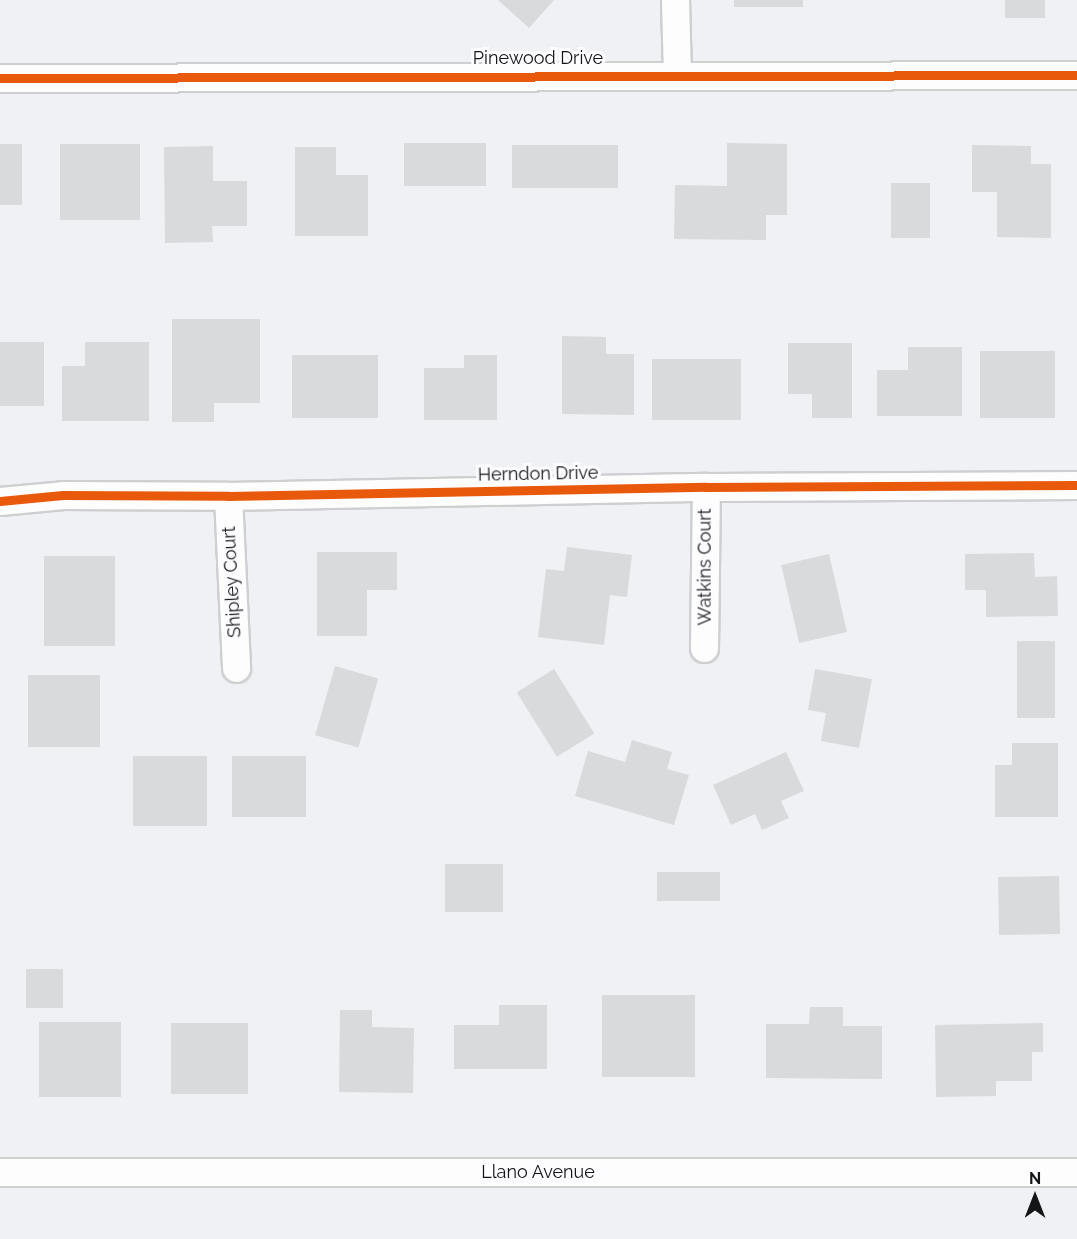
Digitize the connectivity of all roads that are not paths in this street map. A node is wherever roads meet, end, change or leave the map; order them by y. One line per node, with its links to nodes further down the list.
1 (675, 0): 2 (street)
2 (676, 74): 3 (street, Pinewood Drive); 4 (street, Pinewood Drive)
3 (1077, 75)
4 (0, 78)
5 (1077, 485): 6 (street, Herndon Drive)
6 (706, 487): 7 (street, Herndon Drive); 9 (street, Watkins Court)
7 (228, 496): 8 (street, Herndon Drive); 10 (street, Shipley Court)
8 (0, 501)
9 (704, 648)
10 (236, 668)
11 (0, 1172): 12 (street, Llano Avenue)
12 (1077, 1172)

